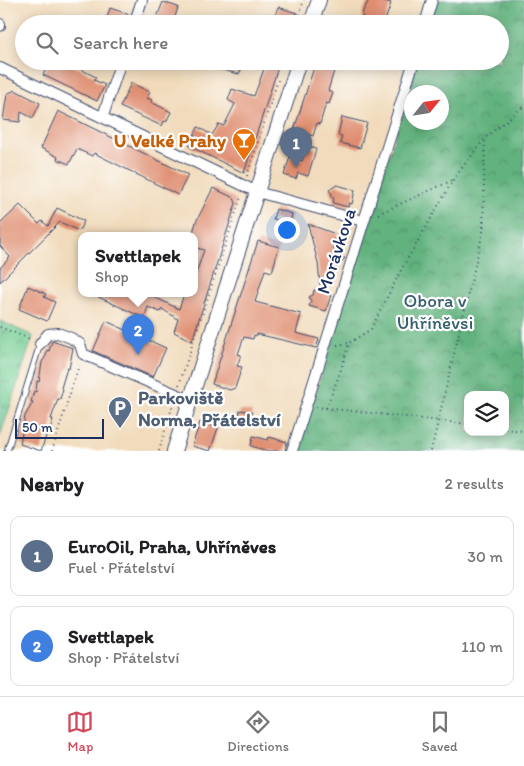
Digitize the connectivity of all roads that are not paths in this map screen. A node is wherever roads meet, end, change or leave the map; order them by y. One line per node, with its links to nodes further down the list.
1 (142, 0): 4 (street)
2 (319, 0): 5 (main road)
3 (432, 0): 6 (street)
4 (137, 15)
5 (314, 15)
6 (428, 15)
7 (0, 68): 11 (street)
8 (119, 70): 11 (street)
9 (296, 70): 12 (main road)
10 (411, 70): 13 (street, Morávkova)
11 (103, 116): 12 (street)
12 (257, 192): 13 (street); 15 (main road)
13 (364, 221): 18 (street, Morávkova)
14 (40, 344): 15 (street); 16 (lane)
15 (190, 400): 17 (main road)
16 (7, 451)
17 (174, 451)
18 (292, 451)

